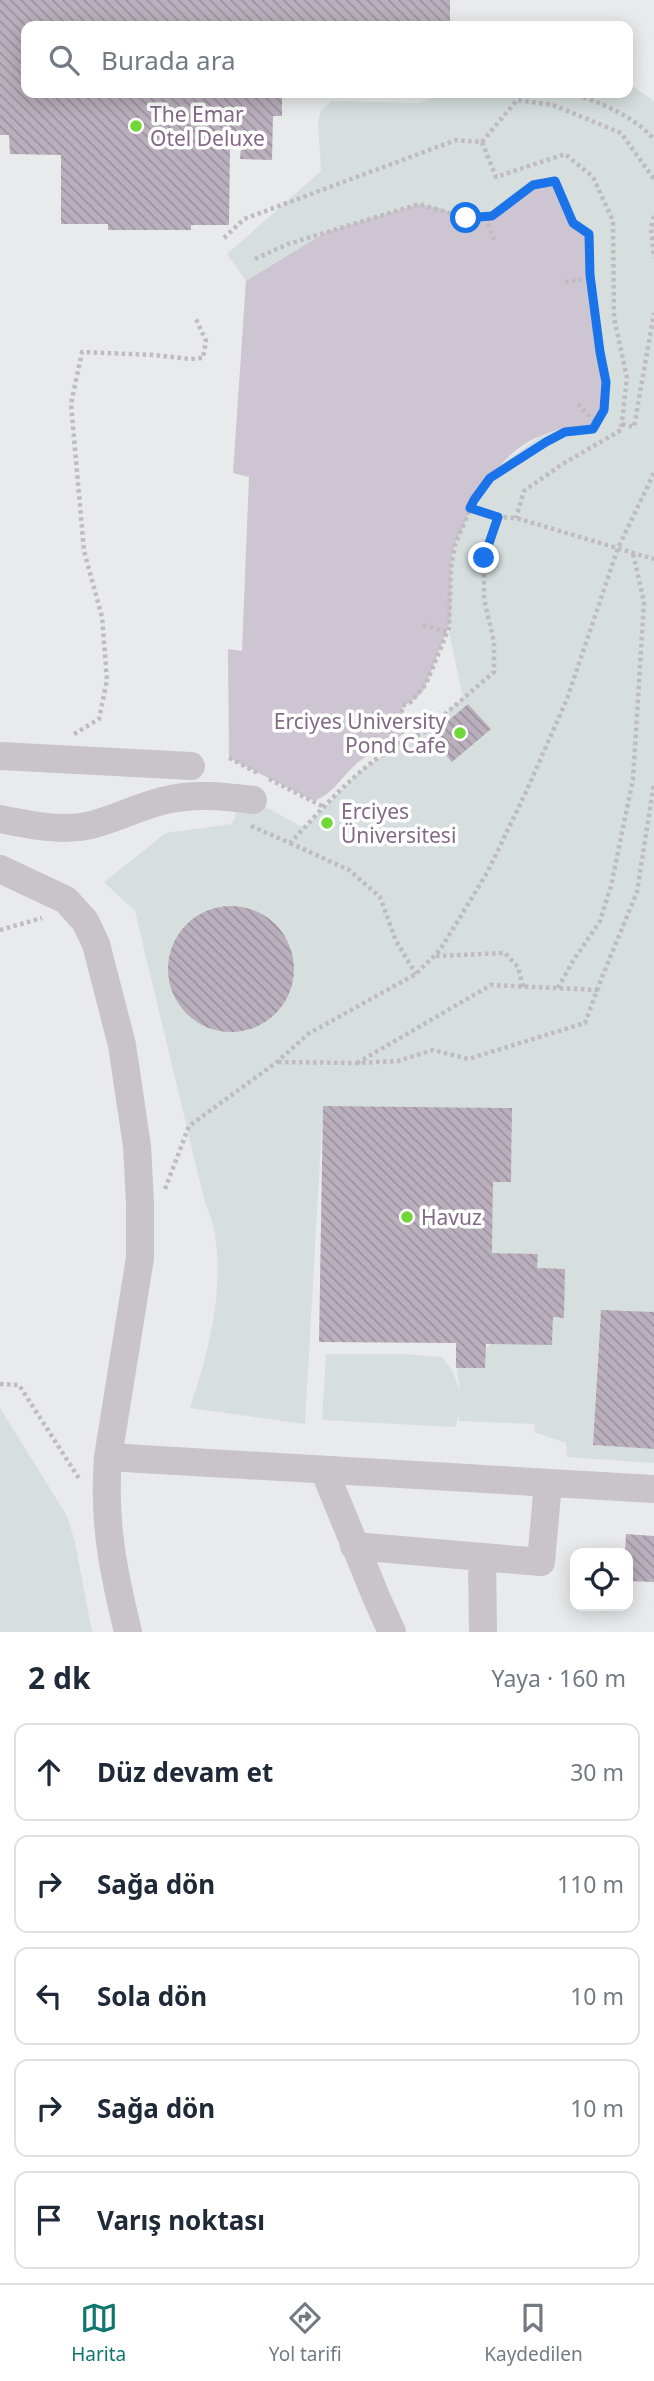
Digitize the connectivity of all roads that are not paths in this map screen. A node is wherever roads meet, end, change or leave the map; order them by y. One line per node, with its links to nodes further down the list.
1 (0, 756): 2 (street)
2 (191, 766)
3 (250, 812): 4 (street)
4 (0, 819)
5 (0, 869): 6 (street)
6 (108, 1457): 7 (street); 12 (street)
7 (324, 1470): 8 (street); 10 (street)
8 (548, 1483): 9 (street); 11 (street)
9 (654, 1489)
10 (354, 1546): 11 (street); 13 (street)
11 (482, 1557): 14 (street)
12 (128, 1632)
13 (392, 1632)
14 (482, 1632)

